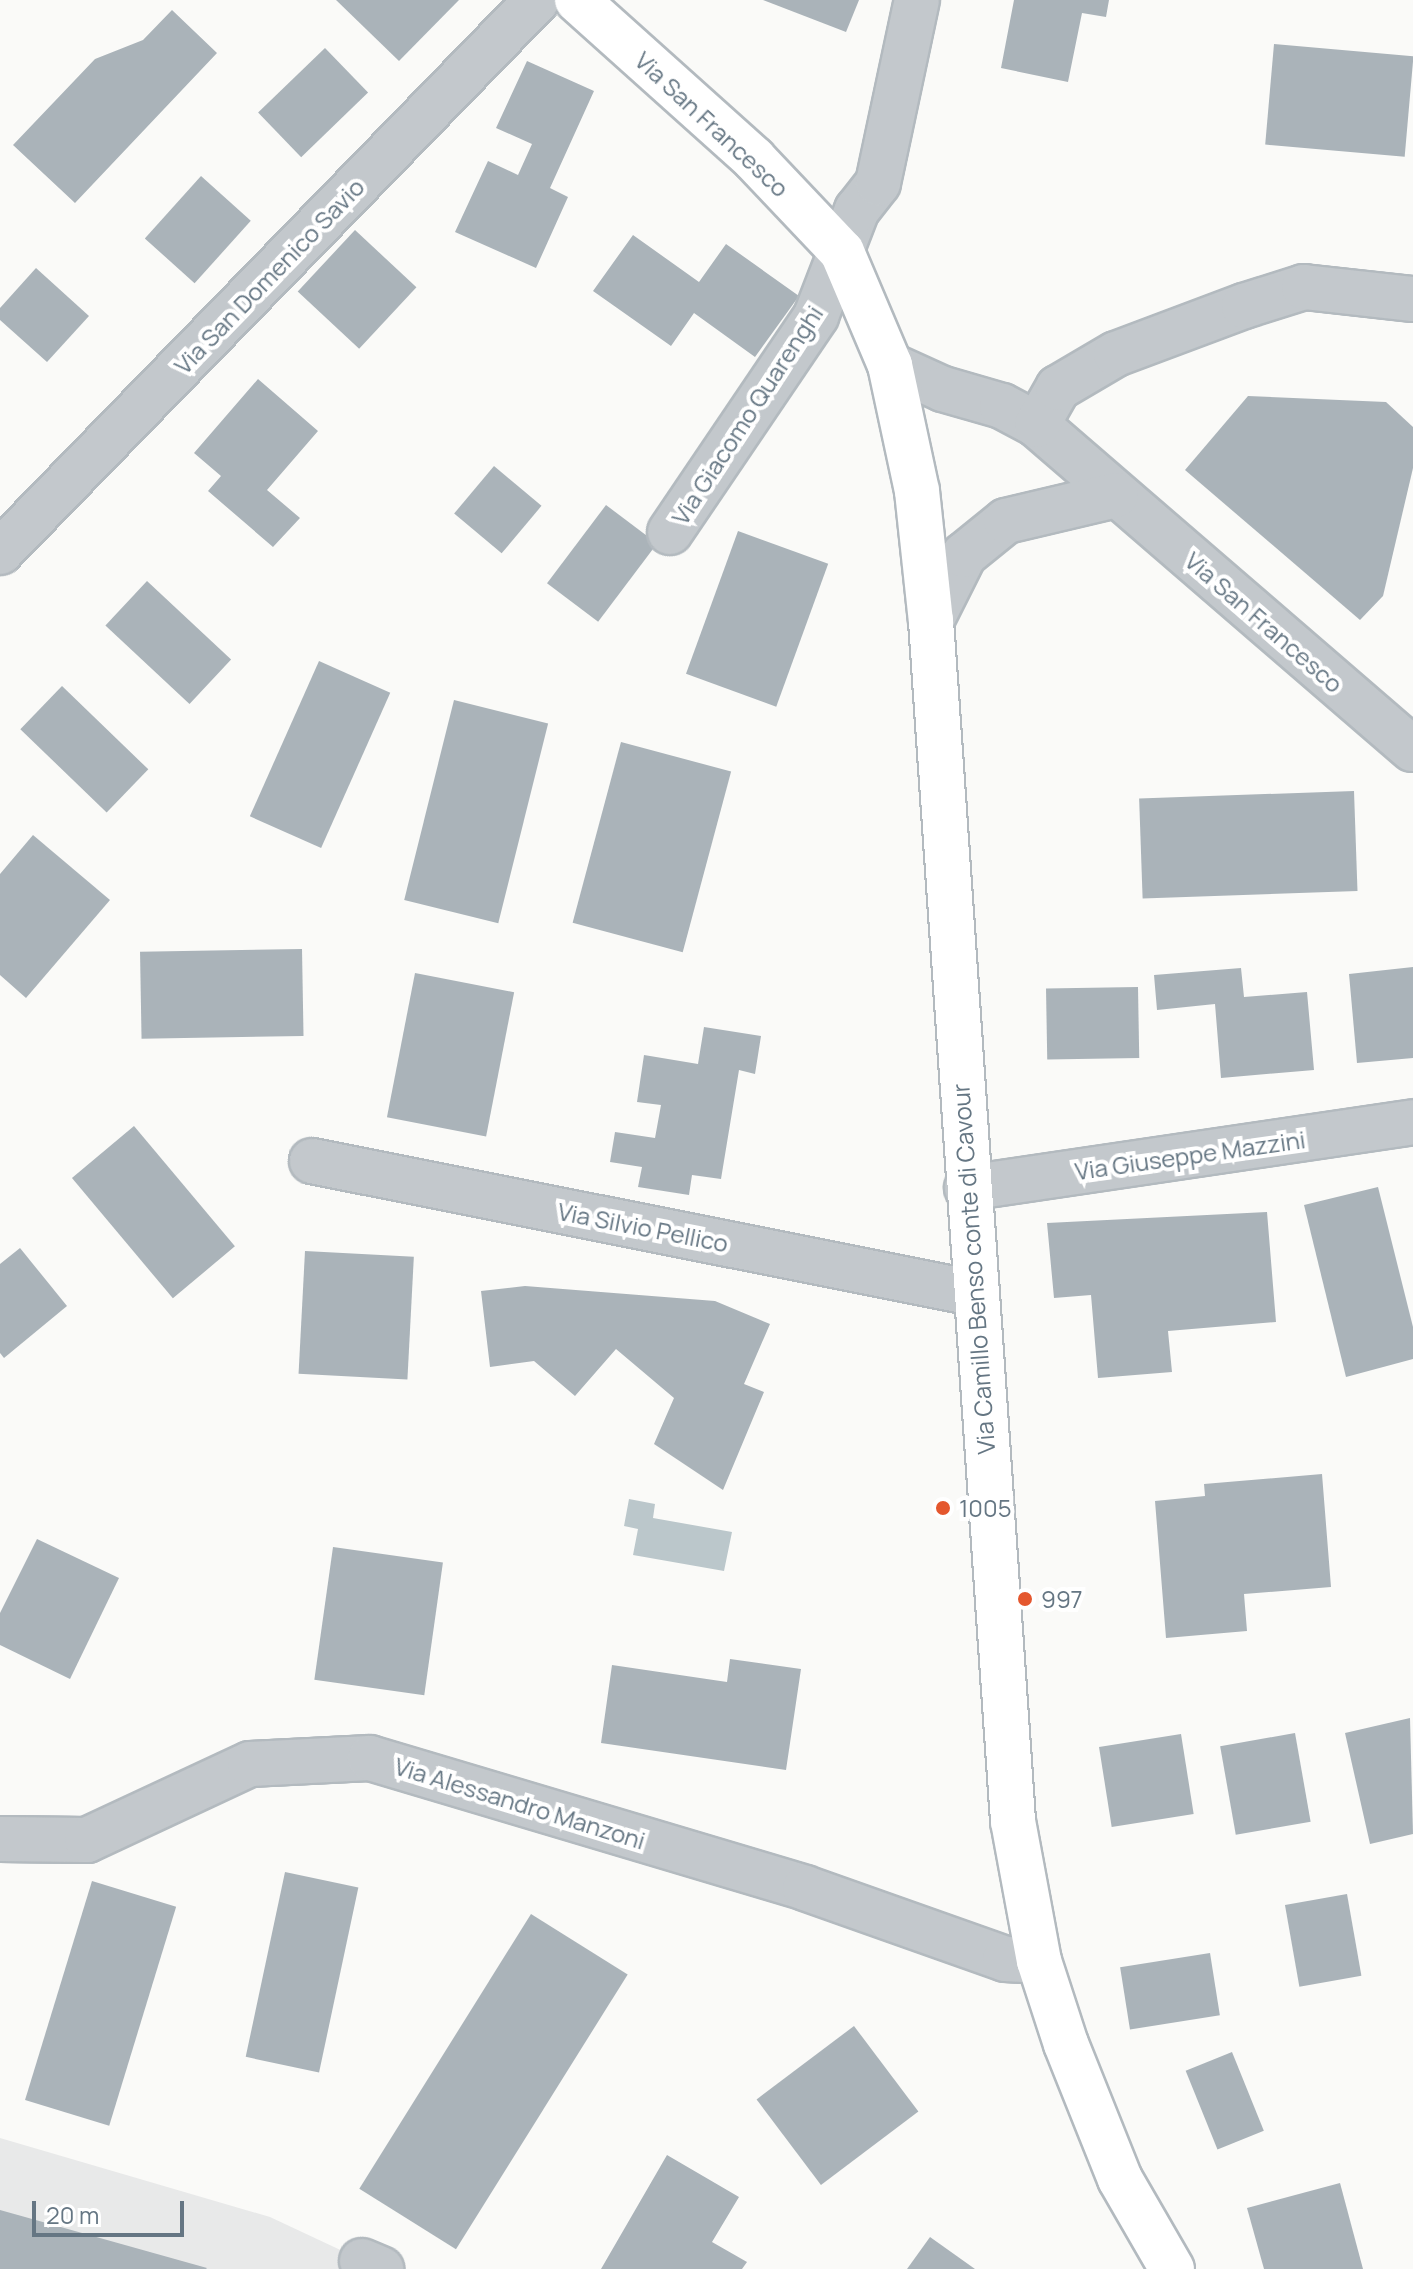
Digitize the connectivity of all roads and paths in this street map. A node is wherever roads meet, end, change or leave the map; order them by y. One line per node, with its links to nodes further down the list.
1 (537, 0): 10 (street, Via San Domenico Savio)
2 (577, 0): 4 (street, Via San Francesco)
3 (917, 0): 4 (street, Via Giacomo Quarenghi)
4 (842, 252): 6 (street, Via Camillo Benso conte di Cavour); 9 (street, Via Giacomo Quarenghi)
5 (1413, 299): 7 (street)
6 (890, 365): 7 (street, Via San Francesco); 11 (street, Via Camillo Benso conte di Cavour)
7 (1037, 425): 8 (street, Via San Francesco)
8 (1116, 495): 11 (street); 12 (street, Via San Francesco)
9 (670, 532)
10 (0, 552)
11 (931, 621): 15 (street, Via Camillo Benso conte di Cavour)
12 (1413, 749)
13 (1413, 1122): 15 (street, Via Giuseppe Mazzini)
14 (312, 1161): 16 (street, Via Silvio Pellico)
15 (967, 1188): 16 (street, Via Camillo Benso conte di Cavour)
16 (974, 1293): 18 (street, Via Camillo Benso conte di Cavour)
17 (0, 1839): 18 (street, Via Alessandro Manzoni)
18 (1039, 1961): 19 (street, Via Camillo Benso conte di Cavour)
19 (1172, 2269)

